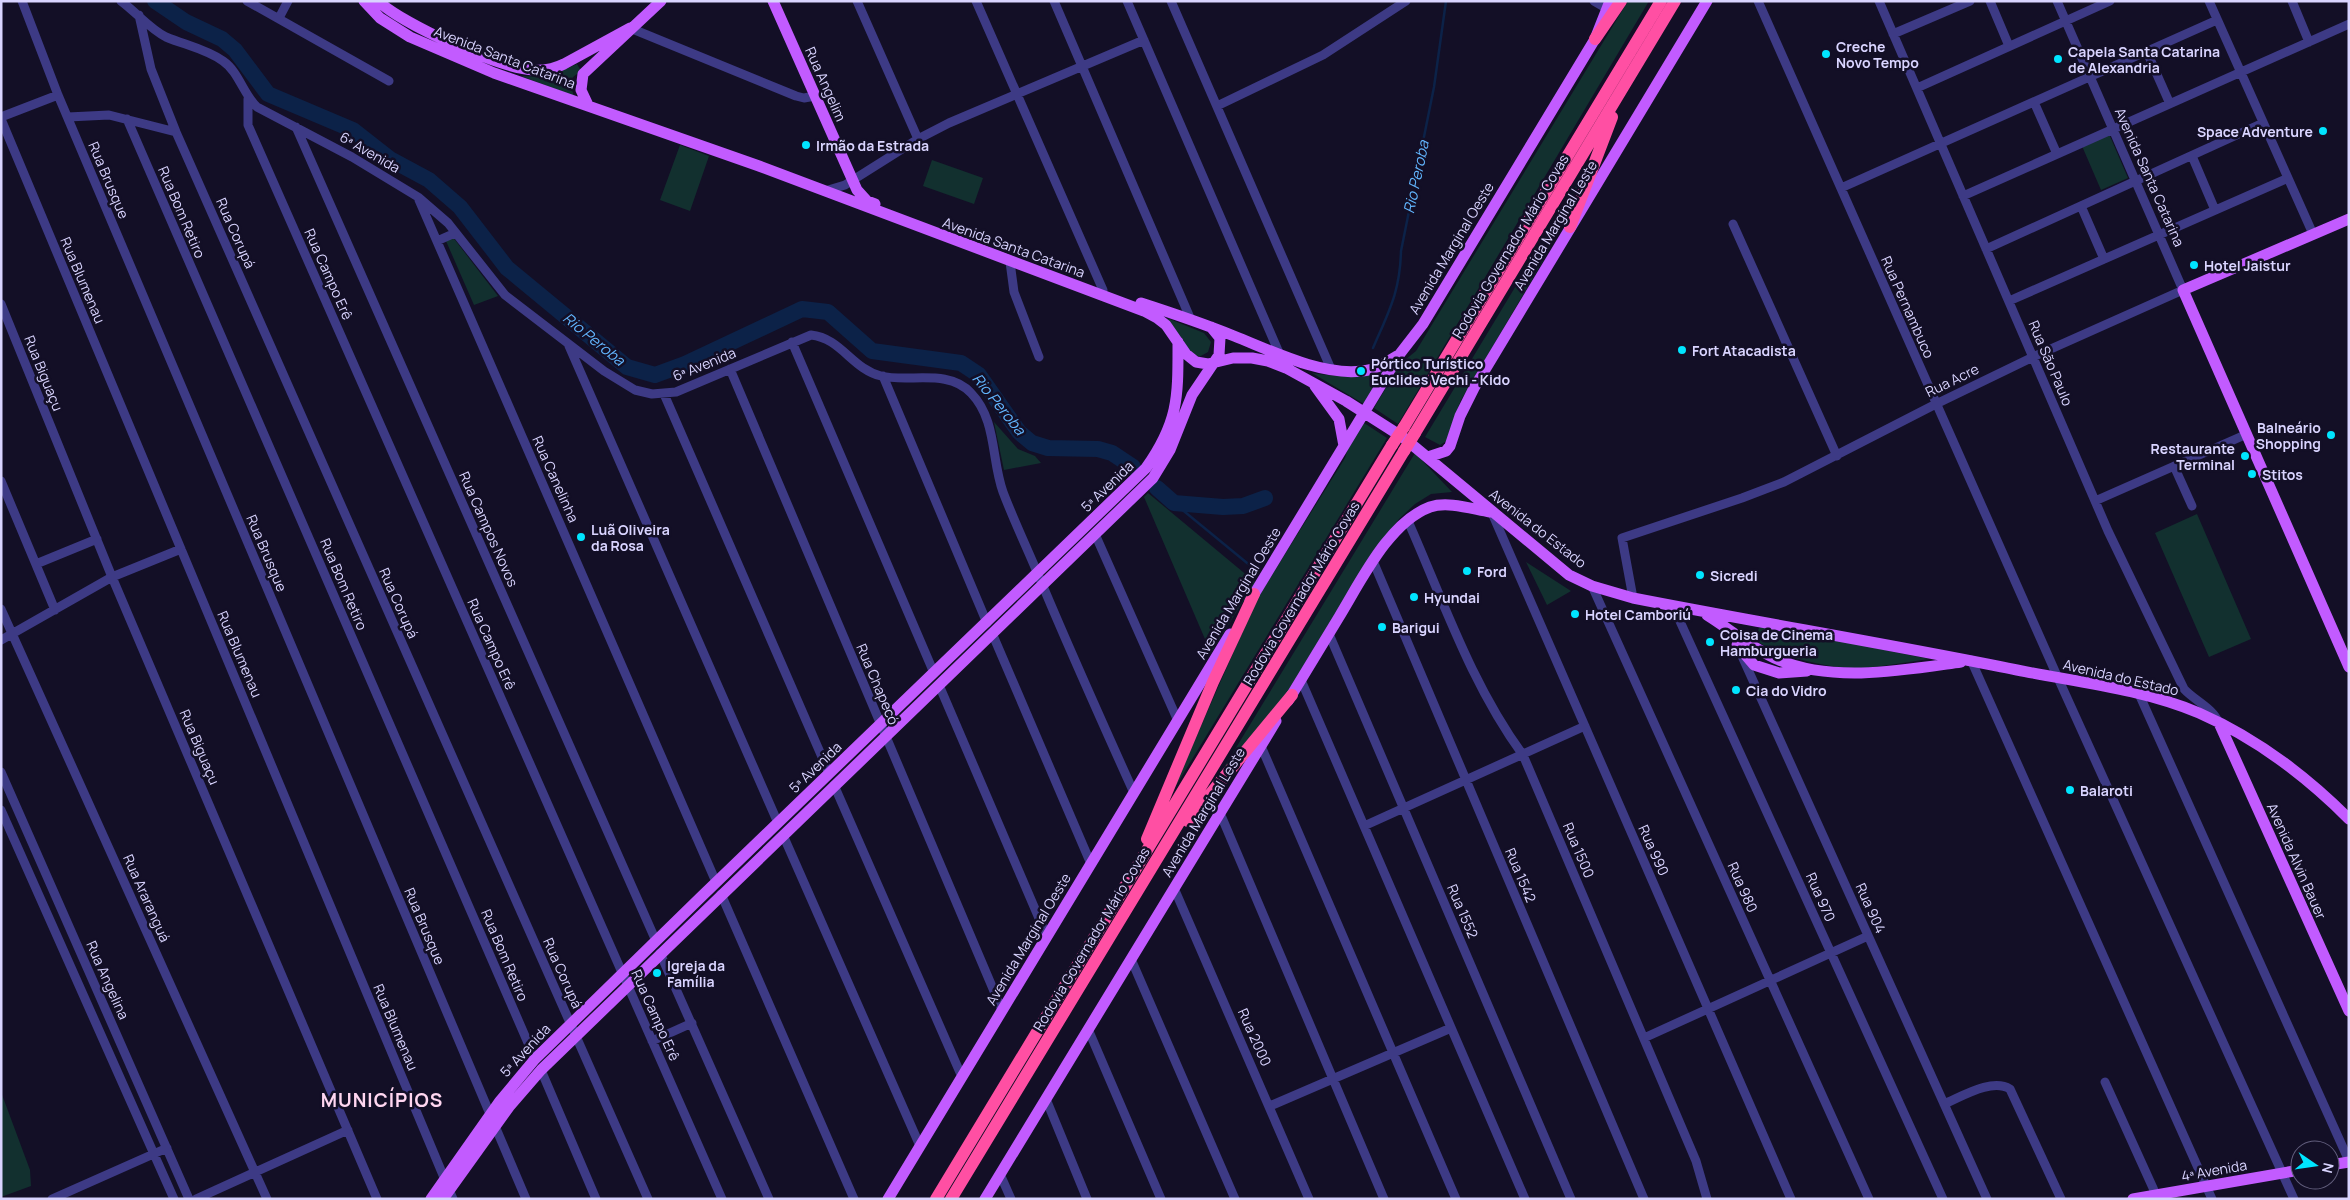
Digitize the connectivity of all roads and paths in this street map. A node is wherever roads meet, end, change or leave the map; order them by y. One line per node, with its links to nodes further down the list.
1 (22, 1): 47 (street, Rua Brusque)
2 (120, 1): 28 (street, 6ª Avenida)
3 (248, 1): 29 (street)
4 (288, 1): 29 (street)
5 (661, 1): 33 (main road)
6 (772, 1): 48 (main road, Rua Angelim)
7 (857, 1): 61 (street)
8 (976, 1): 46 (street)
9 (1054, 1): 40 (street)
10 (1127, 1): 36 (street)
11 (1171, 1): 53 (street)
12 (1406, 1): 53 (street)
13 (1594, 1): 27 (street)
14 (1621, 1): 35 (highway)
15 (1660, 1): 106 (highway, Rodovia Governador Mário Covas)
16 (1675, 1): 44 (highway, Rodovia Governador Mário Covas)
17 (1707, 1): 76 (main road, Avenida Marginal Leste)
18 (1758, 1): 68 (street, Rua Pernambuco)
19 (1879, 1): 34 (street, Rua São Paulo)
20 (1970, 1): 34 (street)
21 (1990, 1): 38 (street)
22 (2057, 1): 31 (street, Avenida Santa Catarina)
23 (2110, 1): 31 (street)
24 (2209, 1): 30 (street)
25 (2292, 1): 37 (street)
26 (367, 3): 33 (main road, Avenida Santa Catarina); 52 (main road, Avenida Santa Catarina)
27 (1608, 5): 35 (main road, Avenida Marginal Oeste)
28 (138, 14): 49 (street, 6ª Avenida); 60 (street, Rua Corupá)
29 (279, 18): 43 (street)
30 (2217, 20): 39 (street); 41 (street)
31 (2066, 21): 38 (street); 42 (street, Avenida Santa Catarina)
32 (2349, 24): 37 (street)
33 (630, 28): 48 (street); 52 (main road, Avenida Santa Catarina)
34 (1893, 34): 45 (street, Rua São Paulo)
35 (1595, 39): 94 (main road, Avenida Marginal Oeste)
36 (1144, 40): 40 (street); 93 (street)
37 (2309, 42): 41 (street)
38 (2010, 46): 45 (street)
39 (2147, 52): 42 (street); 51 (street)
40 (1083, 66): 46 (street); 88 (street)
41 (2241, 72): 51 (street); 57 (street)
42 (2090, 77): 50 (street); 59 (street, Avenida Santa Catarina)
43 (389, 81)
44 (1623, 86): 76 (highway); 106 (highway, Rodovia Governador Mário Covas)
45 (1916, 88): 62 (street, Rua São Paulo)
46 (1017, 94): 61 (street); 84 (street)
47 (58, 95): 54 (street); 55 (street, Rua Brusque)
48 (815, 96): 66 (main road, Rua Angelim)
49 (248, 99): 58 (street, 6ª Avenida); 177 (street, Rua Campo Erê)
50 (2034, 102): 62 (street); 63 (street)
51 (2170, 104): 59 (street)
52 (588, 105): 69 (main road, Avenida Santa Catarina)
53 (1217, 106): 99 (street)
54 (1, 118): 118 (street, Rua Blumenau)
55 (68, 118): 56 (street); 199 (street, Rua Brusque)
56 (127, 119): 60 (street); 192 (street, Rua Bom Retiro)
57 (2263, 123): 64 (street); 65 (street)
58 (296, 127): 71 (street, 6ª Avenida); 173 (street, Rua Campos Novos)
59 (2113, 129): 63 (street); 67 (street, Avenida Santa Catarina)
60 (176, 132): 187 (street, Rua Corupá)
61 (918, 139): 66 (street)
62 (1941, 144): 68 (street); 70 (street, Rua São Paulo)
63 (2057, 154): 70 (street)
64 (2192, 156): 67 (street); 73 (street)
65 (2288, 178): 73 (street); 78 (street)
66 (853, 180): 69 (street); 84 (main road, Avenida Santa Catarina)
67 (2136, 181): 72 (street); 79 (street, Avenida Santa Catarina)
68 (1841, 188): 103 (street, Rua Pernambuco)
69 (824, 191): 83 (main road, Avenida Santa Catarina)
70 (1963, 196): 81 (street, Rua São Paulo)
71 (418, 197): 77 (street, 6ª Avenida); 80 (street, Rua Canelinha)
72 (2081, 206): 81 (street); 82 (street)
73 (2215, 210): 79 (street)
74 (2349, 219): 78 (main road, Rua Acre)
75 (1732, 224): 108 (street)
76 (1570, 227): 109 (main road, Avenida Marginal Leste)
77 (455, 232): 80 (street); 92 (street, 6ª Avenida)
78 (2313, 234): 85 (main road, Rua Acre)
79 (2159, 235): 82 (street); 85 (street, Avenida Santa Catarina)
80 (437, 241): 168 (street, Rua Canelinha)
81 (1986, 249): 86 (street, Rua São Paulo)
82 (2104, 259): 86 (street)
83 (1010, 262): 91 (main road, Avenida Santa Catarina); 95 (street)
84 (1103, 290): 88 (main road, Avenida Santa Catarina)
85 (2183, 290): 96 (street, Rua Acre); 105 (main road, Avenida Santa Catarina)
86 (2009, 302): 96 (street, Rua São Paulo)
87 (1, 304): 117 (street, Rua Biguaçu)
88 (1191, 320): 89 (main road, Avenida Santa Catarina)
89 (1211, 327): 93 (main road, Avenida Santa Catarina); 97 (main road)
90 (792, 342): 98 (street, 6ª Avenida); 100 (street, 6ª Avenida); 140 (street)
91 (1178, 342): 97 (main road, Avenida Santa Catarina); 121 (main road, 5ª Avenida)
92 (569, 346): 102 (street, 6ª Avenida); 162 (street)
93 (1280, 354): 99 (main road, Avenida Santa Catarina)
94 (1399, 355): 99 (main road, Avenida Santa Catarina); 104 (main road, Avenida Marginal Oeste)
95 (1039, 357)
96 (2033, 357): 103 (street, Rua Acre); 112 (street, Rua São Paulo)
97 (1216, 361): 101 (main road, Avenida Santa Catarina); 116 (main road, 5ª Avenida)
98 (730, 369): 102 (street, 6ª Avenida); 148 (street, Rua Chapecó)
99 (1331, 369)
100 (883, 376): 121 (street, 6ª Avenida); 131 (street)
101 (1313, 383): 104 (main road, Avenida Santa Catarina); 107 (main road)
102 (664, 394): 154 (street)
103 (1936, 404): 108 (street, Rua Acre); 141 (street, Rua Pernambuco)
104 (1364, 412): 106 (main road, Avenida Santa Catarina); 107 (main road, Avenida Marginal Oeste)
105 (2247, 434): 110 (street); 138 (main road, Avenida Santa Catarina)
106 (1404, 439): 109 (main road, Avenida do Estado); 166 (highway, Rodovia Governador Mário Covas); 167 (highway, Rodovia Governador Mário Covas)
107 (1344, 446): 125 (main road, Avenida Marginal Oeste)
108 (1836, 456): 126 (street, Rua Acre)
109 (1428, 457): 114 (main road, Avenida do Estado)
110 (2174, 466): 112 (street); 113 (street)
111 (1, 481): 120 (street)
112 (2095, 500): 147 (street, Rua São Paulo)
113 (2192, 506)
114 (1492, 512): 115 (main road, Avenida Marginal Leste); 124 (main road, Avenida do Estado); 149 (street, Rua 990)
115 (1408, 521): 119 (main road, Avenida Marginal Leste); 152 (street, Rua 1500)
116 (1095, 534): 123 (main road, 5ª Avenida); 146 (street)
117 (97, 539): 120 (street); 122 (street, Rua Biguaçu)
118 (181, 549): 122 (street); 210 (street, Rua Blumenau)
119 (1373, 561): 134 (main road, Avenida Marginal Leste); 155 (street, Rua 1542)
120 (36, 564): 129 (street)
121 (1038, 573): 123 (street, 6ª Avenida); 131 (main road, 5ª Avenida)
122 (112, 577): 129 (street); 201 (street, Rua Biguaçu)
123 (1042, 584): 131 (main road, 5ª Avenida); 157 (street, 6ª Avenida)
124 (1592, 586): 126 (main road, Avenida do Estado); 178 (street, Rua 980)
125 (1254, 594): 146 (main road, Avenida Marginal Oeste); 167 (highway)
126 (1633, 598): 127 (main road, Avenida do Estado)
127 (1673, 606): 130 (main road, Avenida do Estado); 175 (street, Rua 970)
128 (1, 609): 133 (street, Rua Araranguá)
129 (55, 610): 133 (street)
130 (1702, 612): 132 (main road, Avenida do Estado); 137 (main road, Avenida do Estado)
131 (989, 628): 140 (main road, 5ª Avenida); 143 (main road, 5ª Avenida); 165 (street)
132 (1730, 629): 136 (street, Rua 904); 139 (main road, Avenida do Estado)
133 (12, 634): 135 (street); 206 (street, Rua Araranguá)
134 (1329, 634): 142 (main road, Avenida Marginal Leste); 158 (street, Rua 1552)
135 (1, 640)
136 (1737, 645): 139 (main road); 171 (street, Rua 904)
137 (1972, 660): 139 (main road, Avenida do Estado); 141 (main road, Avenida do Estado); 211 (street)
138 (2349, 667)
139 (1826, 671)
140 (934, 673): 148 (main road, 5ª Avenida)
141 (2058, 678): 144 (main road, Avenida do Estado); 208 (street, Rua Pernambuco)
142 (1301, 680): 145 (main road, Avenida Marginal Leste); 163 (street)
143 (938, 684): 150 (main road, 5ª Avenida); 172 (street)
144 (2140, 694): 147 (main road, Avenida do Estado); 205 (street)
145 (1292, 695): 151 (main road, Avenida Marginal Leste); 166 (highway)
146 (1178, 721): 157 (main road, Avenida Marginal Oeste)
147 (2219, 723): 161 (main road, Avenida do Estado); 182 (main road, Avenida Alvin Bauer)
148 (881, 724): 150 (street, Rua Chapecó); 154 (main road, 5ª Avenida)
149 (1585, 726): 152 (street); 180 (street, Rua 990)
150 (885, 736): 156 (main road, 5ª Avenida); 181 (street, Rua Chapecó)
151 (1261, 746): 160 (main road, Avenida Marginal Leste); 191 (street)
152 (1523, 754): 155 (street); 189 (street, Rua 1500)
153 (1, 772): 184 (street, Rua Angelina)
154 (829, 773): 162 (main road, 5ª Avenida)
155 (1466, 780): 158 (street); 240 (street, Rua 1542)
156 (834, 785): 164 (main road, 5ª Avenida); 193 (street)
157 (1134, 793): 165 (main road, Avenida Marginal Oeste)
158 (1404, 808): 163 (street); 239 (street, Rua 1552)
159 (1, 810): 186 (street, Rua Angelina)
160 (1220, 813): 169 (main road, Avenida Marginal Leste); 194 (street)
161 (2349, 819)
162 (778, 824): 168 (main road, 5ª Avenida)
163 (1364, 826): 185 (street)
164 (783, 835): 170 (main road, 5ª Avenida); 202 (street)
165 (1091, 864): 172 (main road, Avenida Marginal Oeste)
166 (1147, 875): 229 (highway, Rodovia Governador Mário Covas)
167 (1131, 877): 228 (highway, Rodovia Governador Mário Covas)
168 (716, 882): 173 (main road, 5ª Avenida)
169 (1174, 888): 176 (main road, Avenida Marginal Leste); 198 (street, Rua 2000)
170 (721, 894): 174 (main road, 5ª Avenida); 226 (street)
171 (1868, 936): 175 (street); 197 (street, Rua 904)
172 (1047, 937): 181 (main road, Avenida Marginal Oeste)
173 (656, 941): 177 (main road, 5ª Avenida)
174 (660, 953): 179 (main road, 5ª Avenida); 183 (street)
175 (1831, 953): 178 (street); 244 (street, Rua 970)
176 (1131, 959): 188 (main road, Avenida Marginal Leste); 234 (street)
177 (622, 974): 179 (street, Rua Campo Erê); 187 (main road, 5ª Avenida)
178 (1770, 980): 180 (street); 243 (street, Rua 980)
179 (627, 985): 187 (main road, 5ª Avenida); 190 (street, Rua Campo Erê)
180 (1708, 1009): 189 (street); 242 (street, Rua 990)
181 (1002, 1010): 193 (main road, Avenida Marginal Oeste)
182 (2349, 1011)
183 (692, 1023): 190 (street); 225 (street)
184 (112, 1024): 186 (street); 203 (street, Rua Angelina)
185 (1451, 1028): 191 (street); 238 (street)
186 (99, 1029): 204 (street, Rua Angelina)
187 (573, 1029): 192 (main road, 5ª Avenida); 223 (street, Rua Corupá)
188 (1088, 1029): 196 (main road, Avenida Marginal Leste); 233 (street)
189 (1644, 1038): 241 (street, Rua 1500)
190 (652, 1041): 224 (street, Rua Campo Erê)
191 (1393, 1053): 194 (street); 237 (street)
192 (538, 1065): 199 (main road, 5ª Avenida); 200 (main road, 5ª Avenida); 222 (street, Rua Bom Retiro)
193 (962, 1077): 202 (main road, Avenida Marginal Oeste)
194 (1333, 1079): 198 (street); 236 (street)
195 (2105, 1082): 213 (street)
196 (1046, 1100): 209 (main road, Avenida Marginal Leste); 232 (street)
197 (1944, 1104): 245 (street, Rua 904); 246 (street)
198 (1270, 1106): 235 (street, Rua 2000)
199 (490, 1114): 210 (main road, 5ª Avenida)
200 (495, 1126): 212 (main road, 5ª Avenida); 221 (street)
201 (348, 1130): 206 (street); 219 (street, Rua Biguaçu)
202 (920, 1146): 227 (main road, Avenida Marginal Oeste)
203 (167, 1148): 204 (street); 216 (street, Rua Angelina)
204 (154, 1154): 214 (street); 215 (street, Rua Angelina)
205 (2349, 1161)
206 (255, 1172): 217 (street); 218 (street, Rua Araranguá)
207 (2290, 1172): 208 (main road, 4ª Avenida)
208 (2282, 1173): 211 (main road, 4ª Avenida); 249 (street, Rua Pernambuco)
209 (1000, 1174): 230 (main road, Avenida Marginal Leste); 231 (street)
210 (444, 1178): 212 (street, Rua Blumenau); 220 (main road, 5ª Avenida)
211 (2207, 1186): 213 (main road, 4ª Avenida); 248 (street)
212 (448, 1196)
213 (2157, 1197): 247 (main road, 4ª Avenida)
214 (52, 1199)
215 (174, 1199)
216 (189, 1199)
217 (196, 1199)
218 (267, 1199)
219 (377, 1199)
220 (430, 1199)
221 (526, 1199)
222 (596, 1199)
223 (648, 1199)
224 (722, 1199)
225 (769, 1199)
226 (854, 1199)
227 (888, 1199)
228 (936, 1199)
229 (951, 1199)
230 (985, 1199)
231 (1011, 1199)
232 (1087, 1199)
233 (1161, 1199)
234 (1234, 1199)
235 (1309, 1199)
236 (1384, 1199)
237 (1456, 1199)
238 (1524, 1199)
239 (1571, 1199)
240 (1644, 1199)
241 (1706, 1199)
242 (1791, 1199)
243 (1869, 1199)
244 (1942, 1199)
245 (1987, 1199)
246 (2061, 1199)
247 (2133, 1199)
248 (2212, 1199)
249 (2294, 1199)

